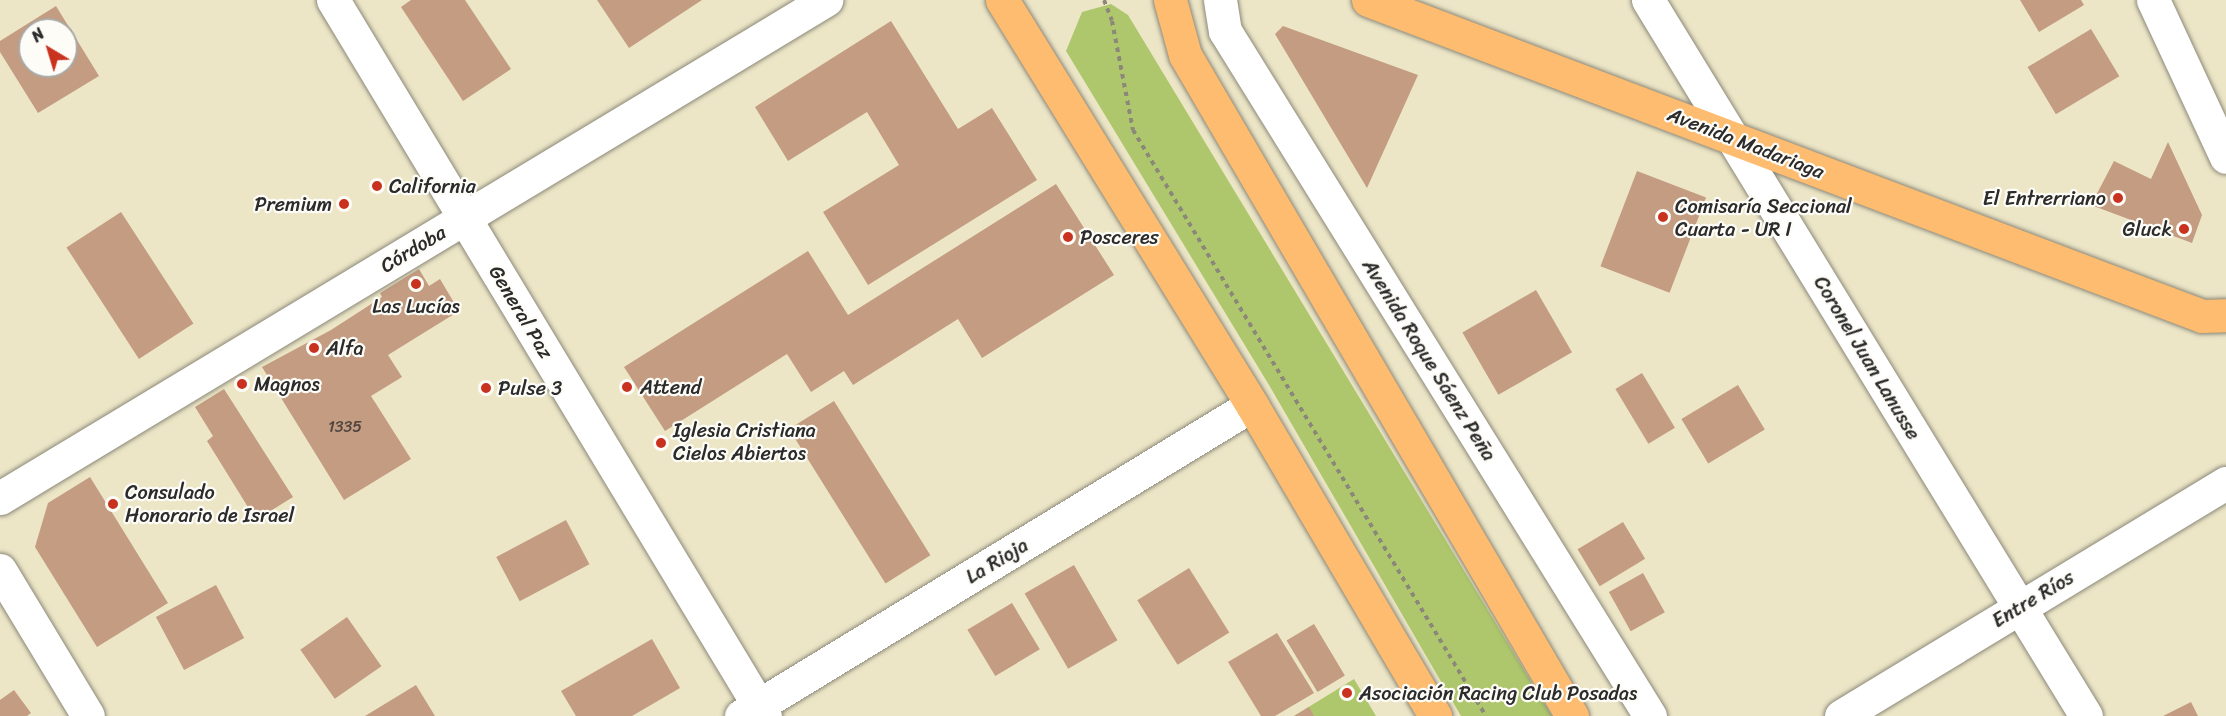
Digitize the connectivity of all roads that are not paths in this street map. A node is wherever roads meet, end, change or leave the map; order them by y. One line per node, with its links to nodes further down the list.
1 (333, 0): 11 (street, General Paz)
2 (826, 0): 11 (street, Córdoba)
3 (1002, 0): 13 (main road)
4 (1170, 0): 21 (main road)
5 (1220, 0): 22 (street, Avenida Roque Sáenz Peña)
6 (1368, 0): 9 (main road, Avenida Madariaga)
7 (1648, 0): 9 (street, Coronel Juan Lanusse)
8 (2153, 0): 10 (street)
9 (1732, 138): 12 (main road, Avenida Madariaga); 17 (street, Coronel Juan Lanusse)
10 (2226, 157)
11 (465, 218): 15 (street, Córdoba); 18 (street, General Paz)
12 (2226, 315)
13 (1252, 405): 18 (street, La Rioja); 20 (main road)
14 (2226, 483): 17 (street, Entre Ríos)
15 (0, 498)
16 (0, 570): 19 (street)
17 (2019, 607): 23 (street, Entre Ríos); 24 (street, Coronel Juan Lanusse)
18 (755, 712)
19 (88, 716)
20 (1435, 716)
21 (1572, 716)
22 (1650, 716)
23 (1841, 716)
24 (2086, 716)

